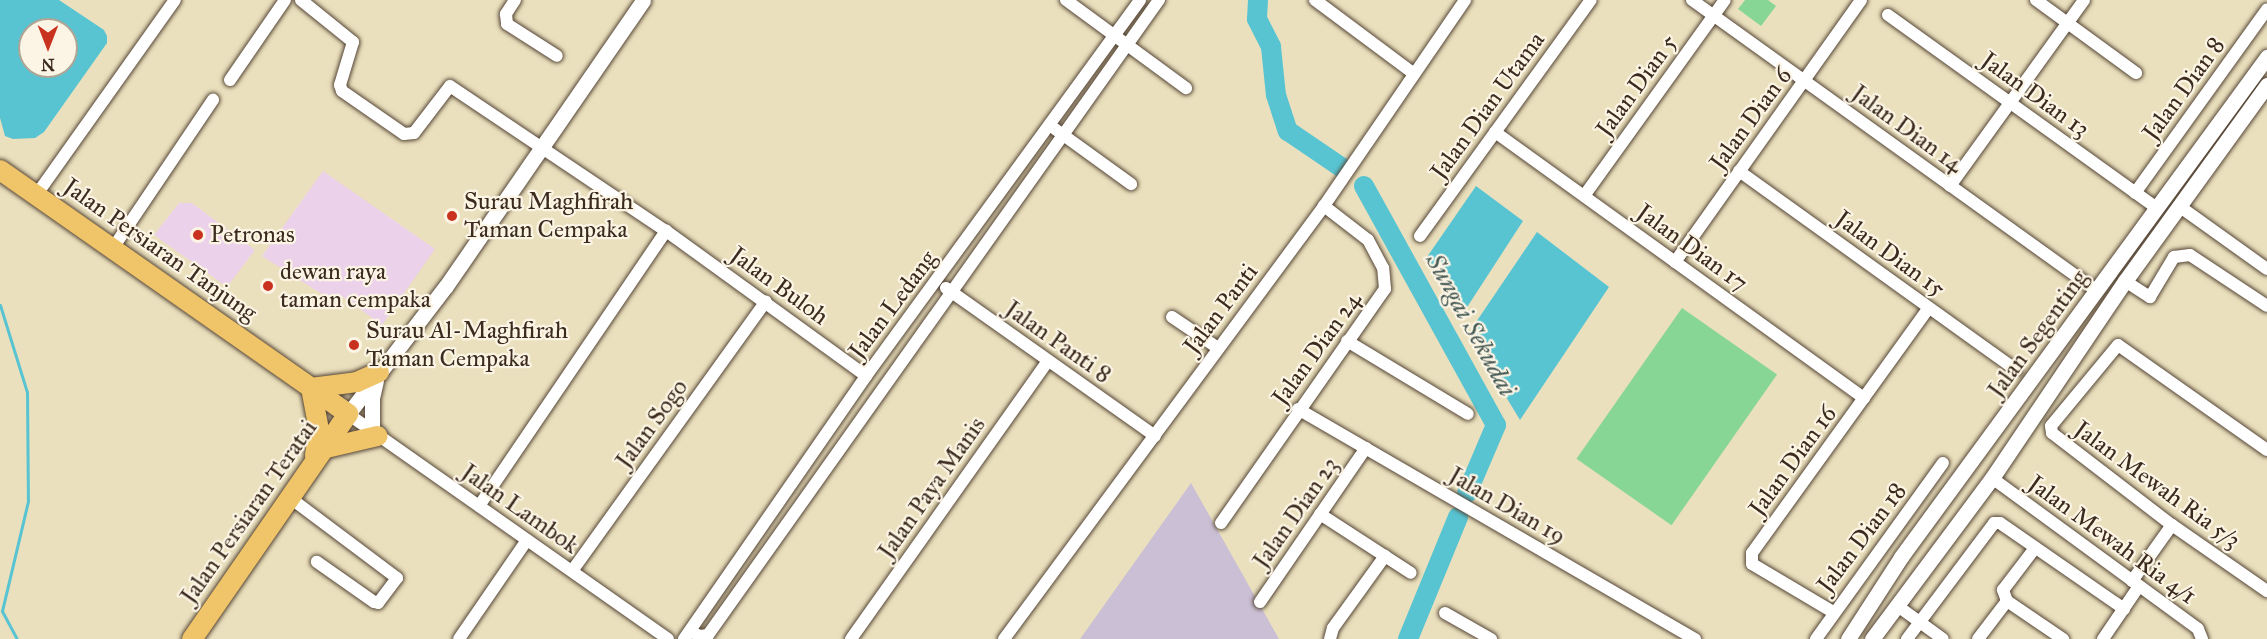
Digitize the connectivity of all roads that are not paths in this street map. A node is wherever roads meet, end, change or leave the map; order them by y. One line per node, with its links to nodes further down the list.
1 (175, 0): 42 (street)
2 (285, 0): 27 (street)
3 (301, 0): 36 (street, Jalan Buloh)
4 (515, 0): 23 (street)
5 (644, 0): 36 (street)
6 (1066, 0): 21 (street)
7 (1140, 0): 21 (street, Jalan Ledang)
8 (1159, 0): 22 (street)
9 (1315, 0): 25 (street)
10 (1465, 0): 25 (street, Jalan Panti)
11 (1591, 0): 34 (street, Jalan Dian Utama)
12 (1692, 0): 19 (street, Jalan Dian 14)
13 (1725, 0): 19 (street, Jalan Dian 5)
14 (1861, 0): 28 (street, Jalan Dian 6)
15 (2036, 0): 20 (street)
16 (2084, 0): 20 (street)
17 (2267, 9): 41 (street, Jalan Dian 8)
18 (1888, 15): 32 (street, Jalan Dian 13)
19 (1714, 16): 28 (street, Jalan Dian 14); 43 (street, Jalan Dian 5)
20 (2067, 23): 26 (street); 32 (street)
21 (1114, 35): 22 (street); 33 (street, Jalan Ledang)
22 (1125, 44): 30 (street); 35 (street)
23 (557, 56)
24 (2267, 57): 46 (street, Jalan Segenting)
25 (1413, 73): 44 (street, Jalan Panti)
26 (2136, 73)
27 (230, 80)
28 (1804, 80): 38 (street, Jalan Dian 6); 40 (street, Jalan Dian 14)
29 (2267, 85): 45 (street, Jalan Segenting)
30 (1186, 88)
31 (213, 100): 49 (street)
32 (2010, 103): 40 (street); 41 (street, Jalan Dian 13)
33 (1047, 123): 35 (street); 53 (street, Jalan Ledang)
34 (1495, 132): 43 (street, Jalan Dian 17); 48 (street, Jalan Dian Utama)
35 (1061, 134): 39 (street); 54 (street)
36 (542, 146): 47 (street, Jalan Buloh); 64 (street)
37 (0, 170): 42 (main road, Jalan Persiaran Tanjung)
38 (1739, 171): 50 (street, Jalan Dian 6); 58 (street, Jalan Dian 15)
39 (1131, 184)
40 (1950, 186): 55 (street, Jalan Dian 14)
41 (2135, 193): 46 (street, Jalan Dian 13)
42 (37, 194): 49 (main road, Jalan Persiaran Tanjung)
43 (1584, 196): 50 (street, Jalan Dian 17)
44 (1324, 206): 60 (street, Jalan Dian 24); 61 (street, Jalan Panti)
45 (2179, 206): 51 (street); 52 (street, Jalan Segenting)
46 (2158, 209): 55 (street, Jalan Segenting)
47 (666, 231): 56 (street, Jalan Buloh); 79 (street)
48 (1420, 236)
49 (113, 248): 66 (main road, Jalan Persiaran Tanjung)
50 (1675, 262): 67 (street, Jalan Dian 17)
51 (2267, 269)
52 (2125, 281): 57 (street); 77 (street, Jalan Segenting)
53 (938, 282): 54 (street, Jalan Panti 8); 65 (street, Jalan Ledang)
54 (951, 291): 62 (street, Jalan Panti 8); 102 (street)
55 (2097, 291): 80 (street, Jalan Segenting)
56 (766, 301): 65 (street, Jalan Buloh); 90 (street, Jalan Sogo)
57 (2267, 306)
58 (1929, 308): 63 (street, Jalan Dian 15); 67 (street, Jalan Dian 16)
59 (1172, 317): 61 (street)
60 (1347, 341): 68 (street, Jalan Dian 24); 70 (street)
61 (1218, 348): 72 (street, Jalan Panti)
62 (1047, 362): 72 (street, Jalan Panti 8); 107 (street, Jalan Paya Manis)
63 (2016, 370)
64 (379, 372): 66 (main road); 69 (street); 71 (street)
65 (866, 376): 102 (street, Jalan Ledang)
66 (311, 388): 69 (main road, Jalan Persiaran Tanjung); 75 (main road)
67 (1864, 398): 99 (street, Jalan Dian 16)
68 (1298, 409): 73 (street, Jalan Dian 19); 82 (street, Jalan Dian 24)
69 (348, 414): 71 (street, Jalan Lambok); 75 (main road, Jalan Persiaran Teratai)
70 (1468, 414)
71 (375, 433): 75 (main road); 79 (street, Jalan Lambok)
72 (1155, 436): 108 (street, Jalan Panti)
73 (1366, 448): 81 (street, Jalan Dian 23); 103 (street, Jalan Dian 19)
74 (2267, 450): 84 (street, Jalan Mewah Ria 5/3)
75 (318, 455): 78 (main road, Jalan Persiaran Teratai)
76 (1943, 463): 99 (street, Jalan Dian 18)
77 (1992, 478): 83 (street, Jalan Segenting); 93 (street, Jalan Mewah Ria 4/1)
78 (289, 497): 88 (street); 104 (main road, Jalan Persiaran Teratai)
79 (479, 506): 85 (street, Jalan Lambok)
80 (1939, 506): 83 (street); 89 (street, Jalan Segenting)
81 (1320, 514): 87 (street); 96 (street, Jalan Dian 23)
82 (1221, 522)
83 (1959, 522): 92 (street, Jalan Segenting)
84 (2172, 525): 93 (street); 94 (street, Jalan Mewah Ria 5/3)
85 (527, 540): 90 (street, Jalan Lambok); 105 (street)
86 (2035, 548): 95 (street); 98 (street); 101 (street)
87 (1385, 556): 91 (street); 109 (street)
88 (317, 562)
89 (1896, 565): 92 (street); 112 (street, Jalan Segenting)
90 (572, 571): 106 (street, Jalan Lambok)
91 (1411, 573)
92 (1919, 574): 97 (street, Jalan Segenting)
93 (2136, 584): 98 (street); 119 (street, Jalan Mewah Ria 4/1)
94 (2267, 591)
95 (2007, 601): 116 (street); 117 (street)
96 (1260, 602)
97 (1899, 607): 101 (street); 113 (street, Jalan Segenting)
98 (2124, 609): 118 (street)
99 (1833, 612): 111 (street, Jalan Dian 18)
100 (1445, 613): 110 (street)
101 (1920, 622): 114 (street); 115 (street)
102 (687, 635)
103 (1687, 637)
104 (192, 639)
105 (459, 639)
106 (669, 639)
107 (851, 639)
108 (1004, 639)
109 (1330, 639)
110 (1491, 639)
111 (1816, 639)
112 (1848, 639)
113 (1872, 639)
114 (1907, 639)
115 (1943, 639)
116 (1978, 639)
117 (2062, 639)
118 (2103, 639)
119 (2202, 639)

